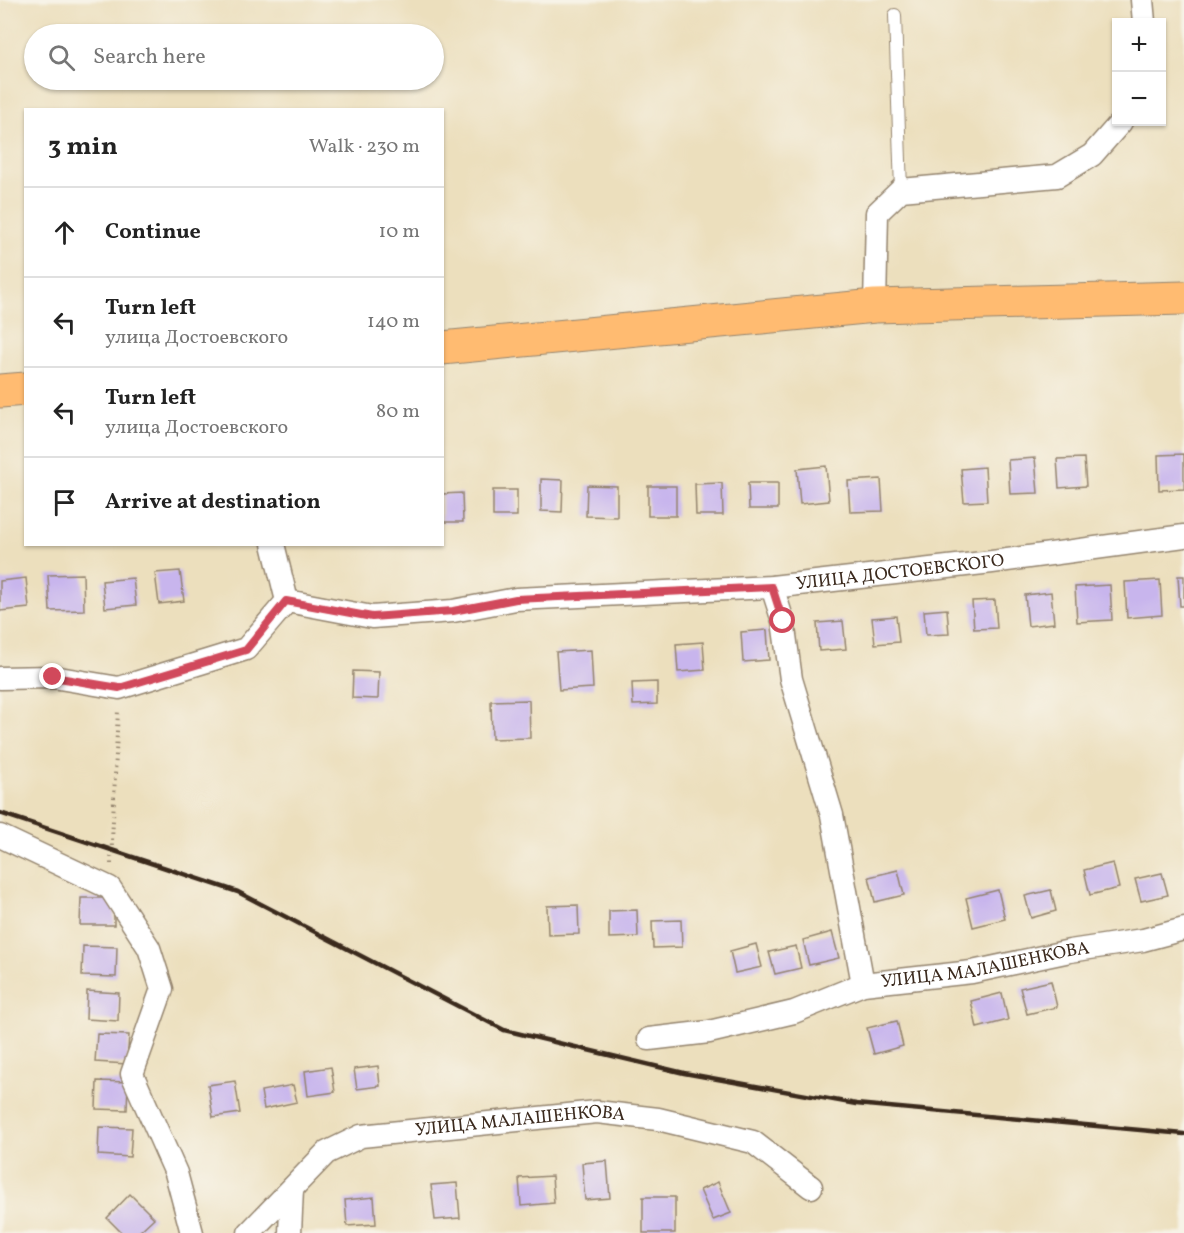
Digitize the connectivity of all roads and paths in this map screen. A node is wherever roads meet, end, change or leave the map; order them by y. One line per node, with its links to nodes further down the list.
1 (1142, 0): 3 (street)
2 (895, 15): 5 (lane)
3 (1144, 18)
4 (1117, 126): 5 (street)
5 (901, 190): 7 (street)
6 (1184, 298): 7 (main road)
7 (875, 306): 8 (main road)
8 (444, 348)
9 (24, 389): 10 (main road)
10 (0, 391)
11 (1184, 536): 13 (street, УЛИЦА ДОСТОЕВСКОГО)
12 (273, 546): 14 (street)
13 (772, 587): 14 (street, УЛИЦА ДОСТОЕВСКОГО); 20 (street)
14 (286, 601): 16 (street)
15 (0, 678): 16 (street)
16 (119, 688): 18 (path)
17 (0, 836): 18 (street)
18 (110, 888): 24 (street)
19 (1184, 929): 20 (street, УЛИЦА МАЛАШЕНКОВА)
20 (863, 984): 21 (street, УЛИЦА МАЛАШЕНКОВА)
21 (649, 1039)
22 (812, 1186): 23 (street, УЛИЦА МАЛАШЕНКОВА)
23 (292, 1189): 25 (street, УЛИЦА МАЛАШЕНКОВА); 26 (street)
24 (192, 1233)
25 (249, 1233)
26 (290, 1233)

